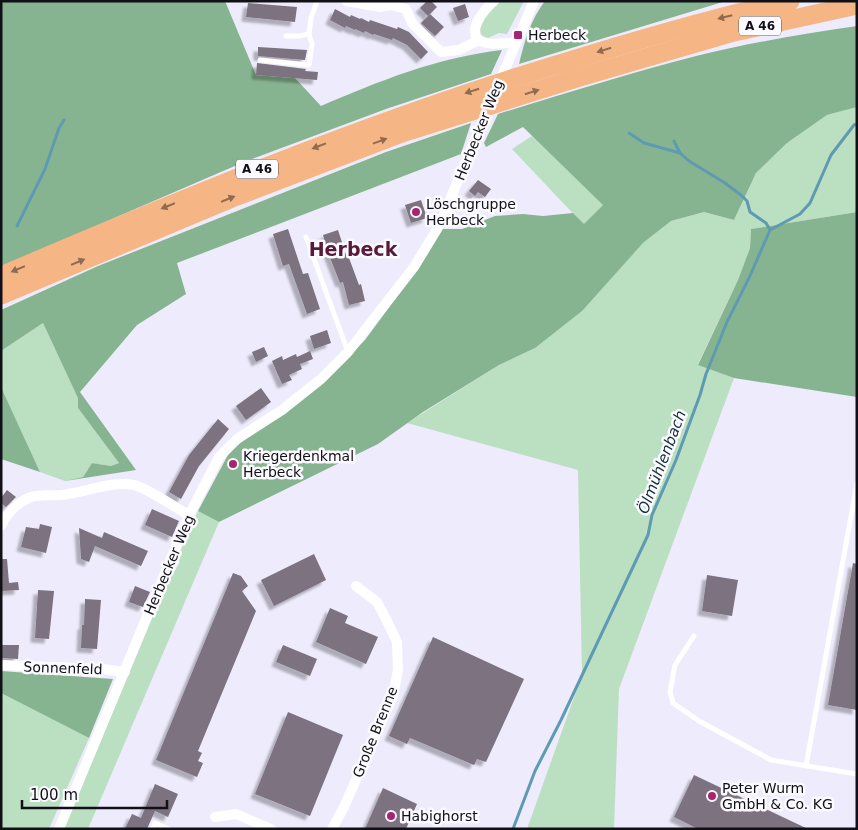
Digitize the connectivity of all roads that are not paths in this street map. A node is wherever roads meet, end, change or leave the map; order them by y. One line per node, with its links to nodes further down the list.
1 (317, 1): 8 (lane)
2 (346, 1): 10 (street)
3 (534, 1): 11 (street, Herbecker Weg)
4 (790, 1): 15 (highway, A 46, one-way to 15)
5 (493, 2): 10 (street)
6 (857, 5): 12 (highway, A 46)
7 (857, 15): 12 (highway)
8 (308, 34): 9 (lane); 13 (lane)
9 (286, 36)
10 (480, 40): 11 (street)
11 (514, 44): 17 (street, Herbecker Weg)
12 (664, 52): 16 (highway, A 46, one-way to 12)
13 (260, 60)
14 (306, 237): 17 (lane)
15 (1, 276)
16 (1, 295)
17 (348, 352): 19 (street, Herbecker Weg)
18 (857, 483): 25 (lane)
19 (189, 515): 20 (street); 24 (street, Herbecker Weg)
20 (1, 526)
21 (356, 586): 32 (street, Große Brenne)
22 (694, 636): 25 (lane)
23 (1, 665): 24 (street, Sonnenfeld)
24 (125, 672): 28 (street, Herbecker Weg)
25 (806, 766): 26 (lane)
26 (857, 774)
27 (215, 817): 31 (street)
28 (59, 829)
29 (153, 829): 30 (lane)
30 (169, 829)
31 (271, 829)
32 (332, 829)

